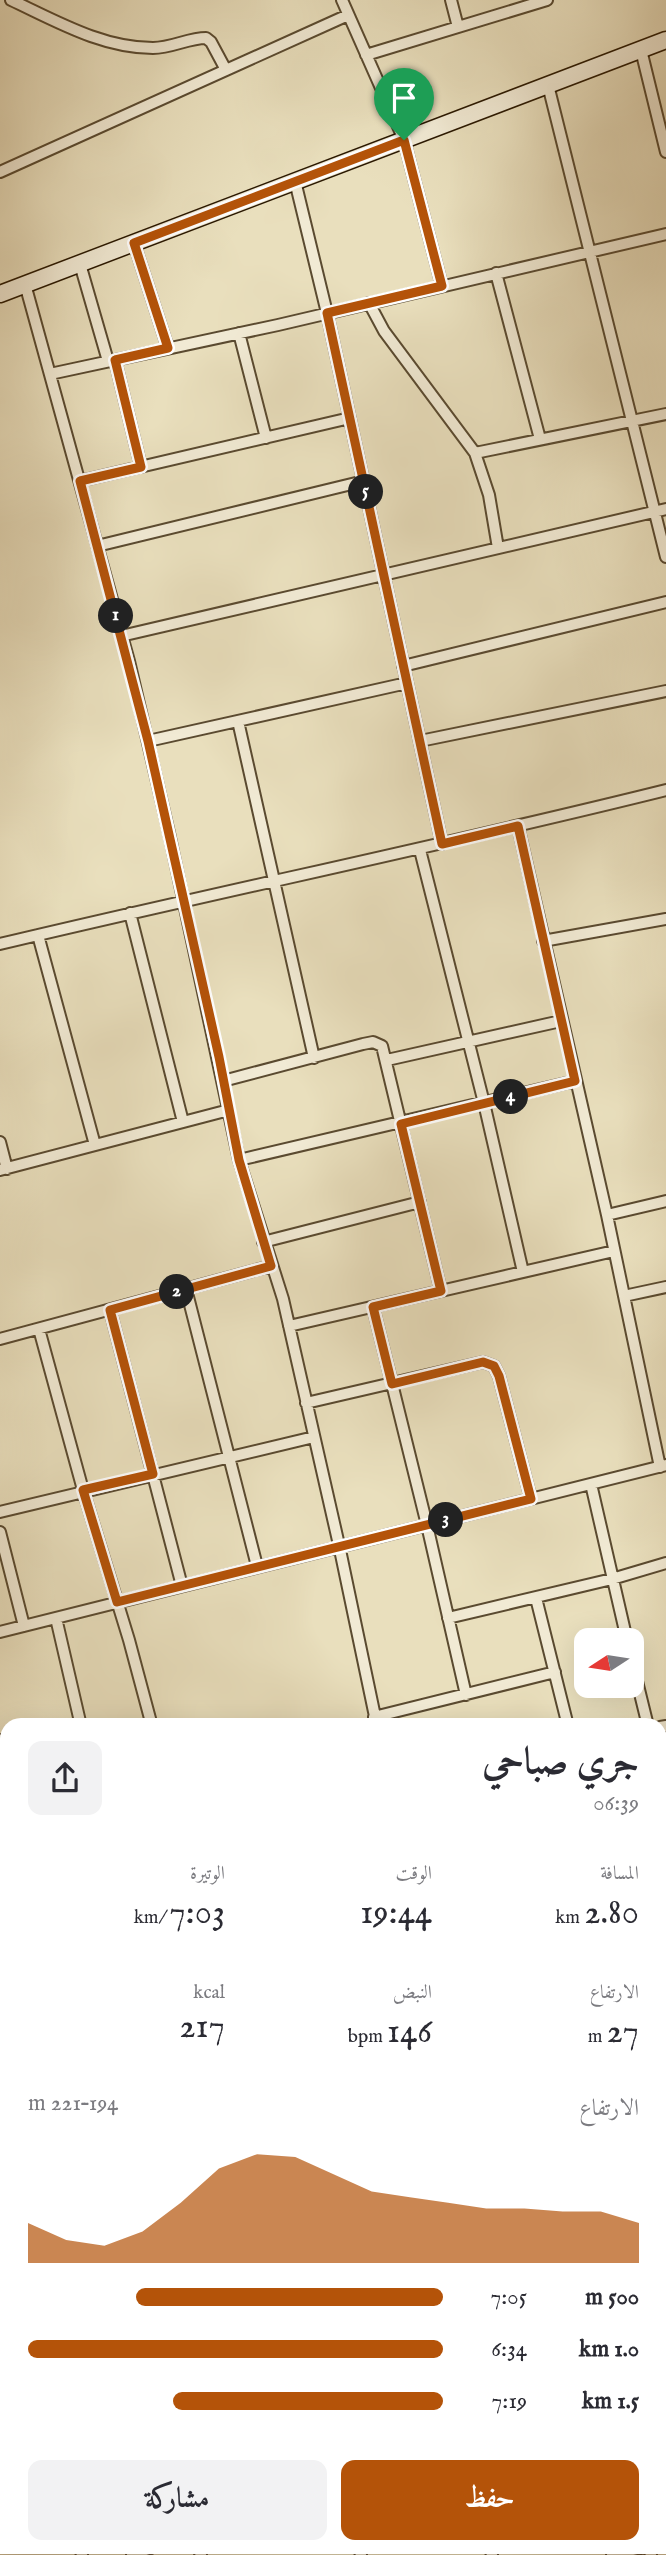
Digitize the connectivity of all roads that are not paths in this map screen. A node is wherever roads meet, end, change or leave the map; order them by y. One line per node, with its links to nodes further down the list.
1 (11, 0): 10 (street)
2 (342, 0): 5 (street)
3 (451, 0): 6 (street)
4 (541, 1): 6 (street)
5 (348, 15): 9 (street); 10 (street)
6 (458, 27): 9 (street)
7 (666, 40): 8 (main road)
8 (641, 50): 11 (main road); 13 (street)
9 (366, 55): 12 (street)
10 (226, 70): 14 (street)
11 (548, 85): 12 (main road); 18 (street)
12 (404, 140): 15 (main road); 22 (street)
13 (666, 152)
14 (0, 172)
15 (295, 181): 17 (main road); 25 (street)
16 (666, 234): 18 (street)
17 (134, 243): 19 (main road); 27 (street)
18 (590, 251): 20 (street); 32 (street)
19 (80, 264): 21 (main road); 28 (street)
20 (496, 273): 22 (street); 34 (street)
21 (25, 284): 23 (main road); 29 (street)
22 (442, 286): 24 (street)
23 (0, 294)
24 (369, 303): 25 (street); 35 (street)
25 (327, 313): 26 (street); 31 (street)
26 (239, 333): 27 (street); 33 (street)
27 (168, 348): 28 (street)
28 (112, 360): 29 (street); 36 (street)
29 (50, 374): 37 (street)
30 (666, 414): 32 (street)
31 (350, 418): 33 (street); 38 (street)
32 (632, 421): 34 (street); 39 (street)
33 (266, 438): 36 (street)
34 (540, 439): 35 (street)
35 (475, 453): 41 (street)
36 (141, 467): 37 (street)
37 (80, 481): 40 (street)
38 (363, 481): 40 (street); 43 (street)
39 (660, 510): 41 (street); 42 (street)
40 (97, 546): 45 (street)
41 (498, 548): 43 (street)
42 (666, 557)
43 (384, 574): 45 (street); 46 (street)
44 (666, 602): 46 (street)
45 (121, 636): 50 (street)
46 (403, 666): 47 (street)
47 (407, 683): 49 (street); 51 (street)
48 (666, 691): 51 (street)
49 (238, 721): 50 (street); 56 (street)
50 (148, 741): 57 (street)
51 (420, 741): 54 (street)
52 (666, 790): 53 (street)
53 (518, 826): 54 (street); 61 (street)
54 (442, 844): 55 (street)
55 (420, 849): 56 (street); 64 (street)
56 (275, 880): 57 (street); 65 (street)
57 (184, 900): 58 (street); 67 (street)
58 (130, 913): 60 (street); 71 (street)
59 (666, 919): 61 (street)
60 (38, 935): 62 (street); 74 (street)
61 (542, 941): 63 (street)
62 (0, 944)
63 (561, 1021): 64 (street); 68 (street)
64 (468, 1042): 66 (street); 69 (street)
65 (314, 1058): 66 (street); 67 (street)
66 (387, 1060): 72 (street)
67 (223, 1081): 70 (street)
68 (575, 1081): 69 (street); 79 (street)
69 (484, 1103): 72 (street); 83 (street)
70 (229, 1110): 71 (street); 75 (street)
71 (183, 1122): 74 (street)
72 (401, 1124): 75 (street); 78 (street)
73 (0, 1142): 76 (street)
74 (95, 1145): 76 (street)
75 (239, 1160): 80 (street)
76 (4, 1170)
77 (666, 1201): 79 (street)
78 (420, 1202): 80 (street); 86 (street)
79 (607, 1215): 81 (street)
80 (263, 1242): 82 (street)
81 (614, 1251): 83 (street); 87 (street)
82 (271, 1266): 85 (street); 90 (street)
83 (523, 1272): 86 (street)
84 (666, 1287): 87 (street)
85 (187, 1289): 89 (street); 96 (street)
86 (441, 1291): 88 (street)
87 (624, 1296): 97 (street)
88 (373, 1307): 90 (street); 93 (street)
89 (110, 1310): 91 (street); 98 (street)
90 (289, 1326): 94 (street)
91 (39, 1329): 92 (street); 100 (street)
92 (0, 1339)
93 (392, 1384): 94 (street); 101 (street); 103 (street)
94 (306, 1403): 95 (street)
95 (314, 1437): 96 (street); 105 (street)
96 (230, 1456): 98 (street); 107 (street)
97 (663, 1466): 99 (street)
98 (153, 1474): 100 (street); 109 (street)
99 (591, 1484): 101 (street); 108 (street)
100 (83, 1490): 102 (street); 111 (street)
101 (531, 1499): 103 (street)
102 (0, 1512)
103 (427, 1525): 105 (street); 113 (street)
104 (0, 1531): 114 (street)
105 (339, 1545): 107 (street); 122 (street)
106 (666, 1563): 108 (street)
107 (257, 1566): 109 (street)
108 (612, 1579): 110 (street); 115 (street)
109 (182, 1586): 111 (street)
110 (536, 1598): 113 (street); 117 (street)
111 (117, 1602): 112 (street); 121 (street)
112 (56, 1618): 114 (street); 120 (street)
113 (448, 1618): 118 (street)
114 (24, 1626): 116 (street)
115 (623, 1628)
116 (0, 1632)
117 (555, 1672): 118 (street); 124 (street)
118 (466, 1695): 123 (street)
119 (641, 1698): 125 (street)
120 (79, 1718)
121 (150, 1718)
122 (374, 1718)
123 (386, 1718)
124 (566, 1718)
125 (646, 1718)

